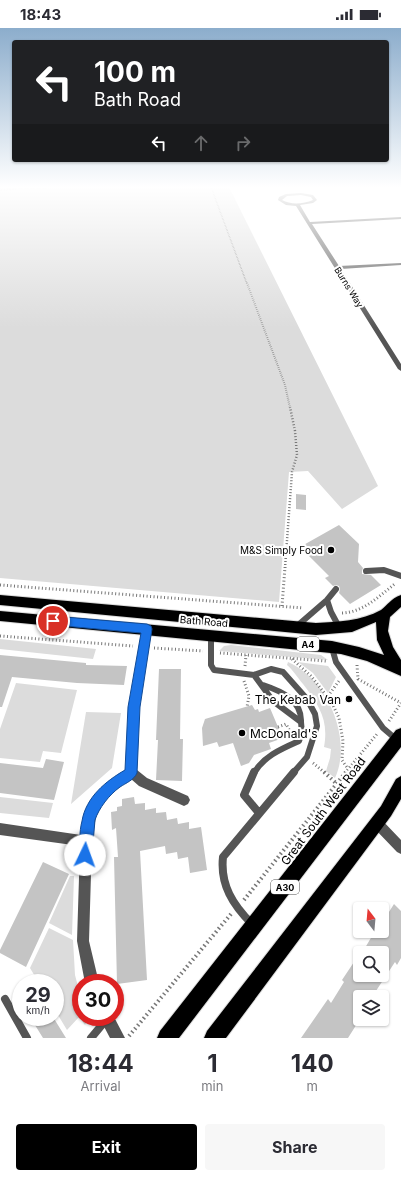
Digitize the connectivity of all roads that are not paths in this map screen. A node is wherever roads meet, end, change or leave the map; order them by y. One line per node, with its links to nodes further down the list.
1 (315, 234): 3 (street, Burns Way)
2 (401, 264): 3 (street)
3 (337, 268): 4 (street, Burns Way)
4 (401, 369)
5 (366, 570): 6 (lane)
6 (401, 576)
7 (336, 590): 9 (lane)
8 (0, 600): 13 (highway, Bath Road / A4)
9 (327, 600): 13 (lane); 14 (lane)
10 (401, 600): 11 (highway)
11 (386, 613): 14 (highway, Bath Road / A4); 18 (highway)
12 (0, 616): 15 (highway, Bath Road / A4)
13 (296, 627): 14 (highway, Bath Road / A4)
14 (339, 628)
15 (147, 629): 16 (highway, Bath Road / A4); 23 (street)
16 (211, 635): 17 (highway, Bath Road / A4); 19 (lane)
17 (332, 647): 18 (highway, Bath Road / A4); 22 (lane)
18 (401, 670)
19 (254, 675): 20 (lane); 27 (lane)
20 (263, 685): 21 (lane); 21 (lane)
21 (301, 722): 27 (lane)
22 (399, 738): 32 (highway, Great South West Road / A30)
23 (131, 773): 25 (street); 30 (street)
24 (401, 784): 28 (highway)
25 (184, 800)
26 (401, 800): 28 (highway)
27 (260, 813): 32 (lane)
28 (381, 817): 31 (street); 41 (highway)
29 (0, 829): 30 (street)
30 (86, 841): 33 (street)
31 (401, 848)
32 (254, 927): 40 (highway, Great South West Road / A30)
33 (89, 974)
34 (6, 999): 38 (lane)
35 (100, 1026): 39 (lane)
36 (114, 1026): 37 (street)
37 (124, 1037)
38 (27, 1038)
39 (91, 1038)
40 (167, 1038)
41 (214, 1038)

